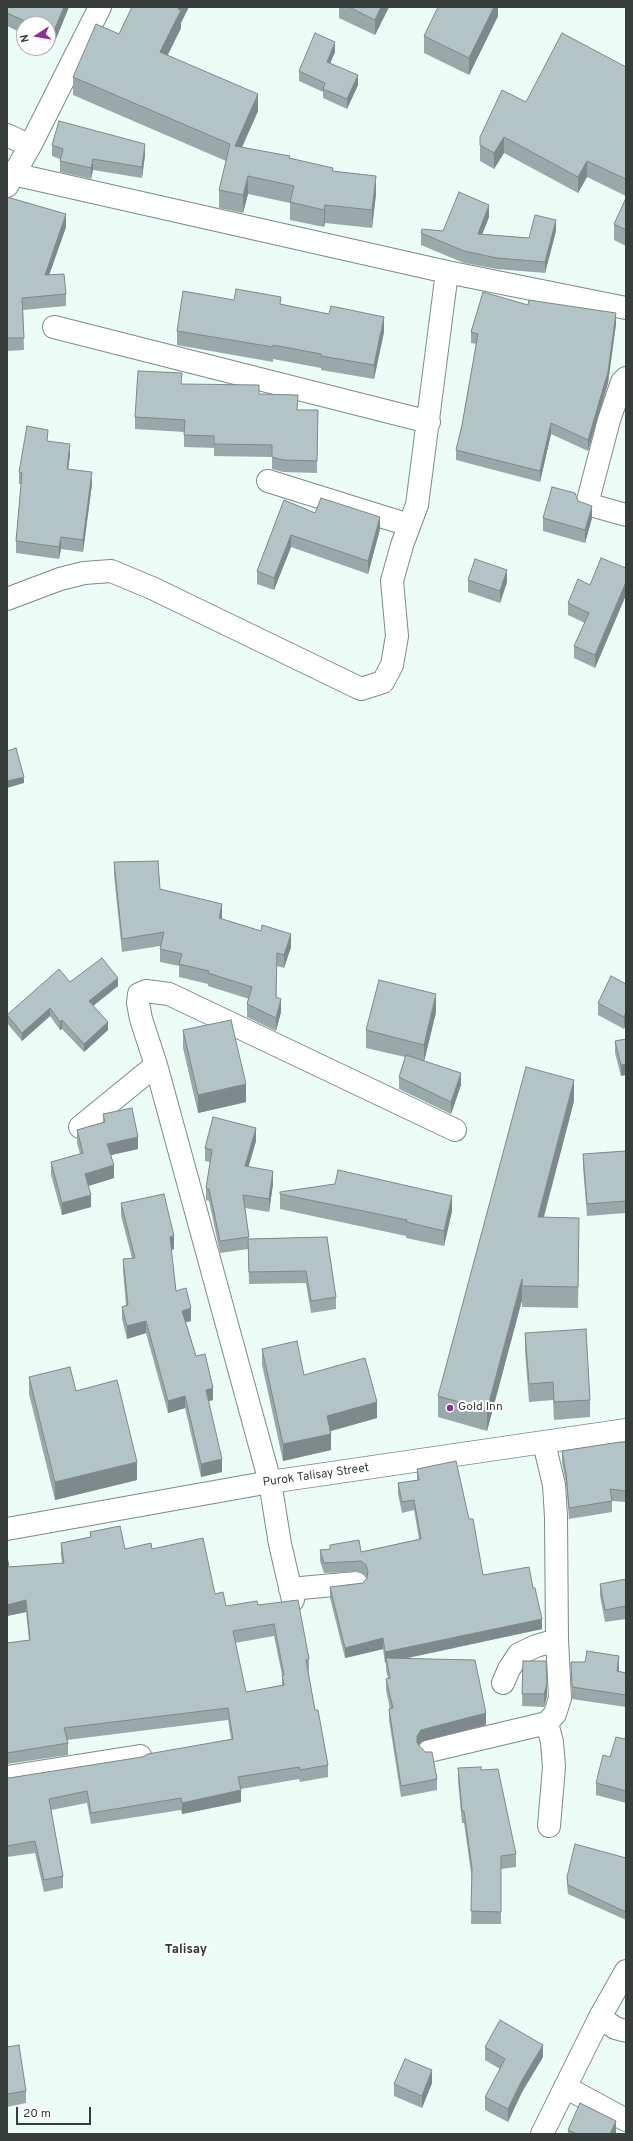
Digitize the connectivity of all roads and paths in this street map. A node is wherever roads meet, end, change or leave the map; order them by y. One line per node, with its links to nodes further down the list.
1 (100, 7): 3 (street)
2 (7, 135): 3 (street)
3 (30, 146): 4 (street)
4 (10, 180): 5 (street)
5 (447, 272): 6 (street); 9 (street)
6 (626, 308)
7 (54, 328): 9 (street)
8 (626, 378): 10 (street)
9 (429, 422): 13 (street)
10 (617, 422): 12 (street)
11 (268, 481): 13 (street)
12 (626, 515)
13 (409, 525): 14 (street)
14 (7, 598)
15 (156, 1065): 16 (street); 17 (street); 20 (street)
16 (80, 1127)
17 (455, 1130)
18 (626, 1430): 19 (street, Purok Talisay Street)
19 (544, 1443): 20 (street, Purok Talisay Street); 23 (street)
20 (270, 1482): 21 (street, Purok Talisay Street); 22 (street)
21 (7, 1528)
22 (356, 1583)
23 (557, 1640): 24 (street); 25 (street)
24 (503, 1683)
25 (547, 1723): 26 (street); 29 (street)
26 (429, 1751)
27 (140, 1756): 28 (street)
28 (7, 1777)
29 (549, 1826)
30 (626, 1971): 31 (street)
31 (600, 2017): 32 (street); 33 (street)
32 (626, 2031)
33 (565, 2087): 34 (street); 35 (street)
34 (626, 2120)
35 (542, 2134)

